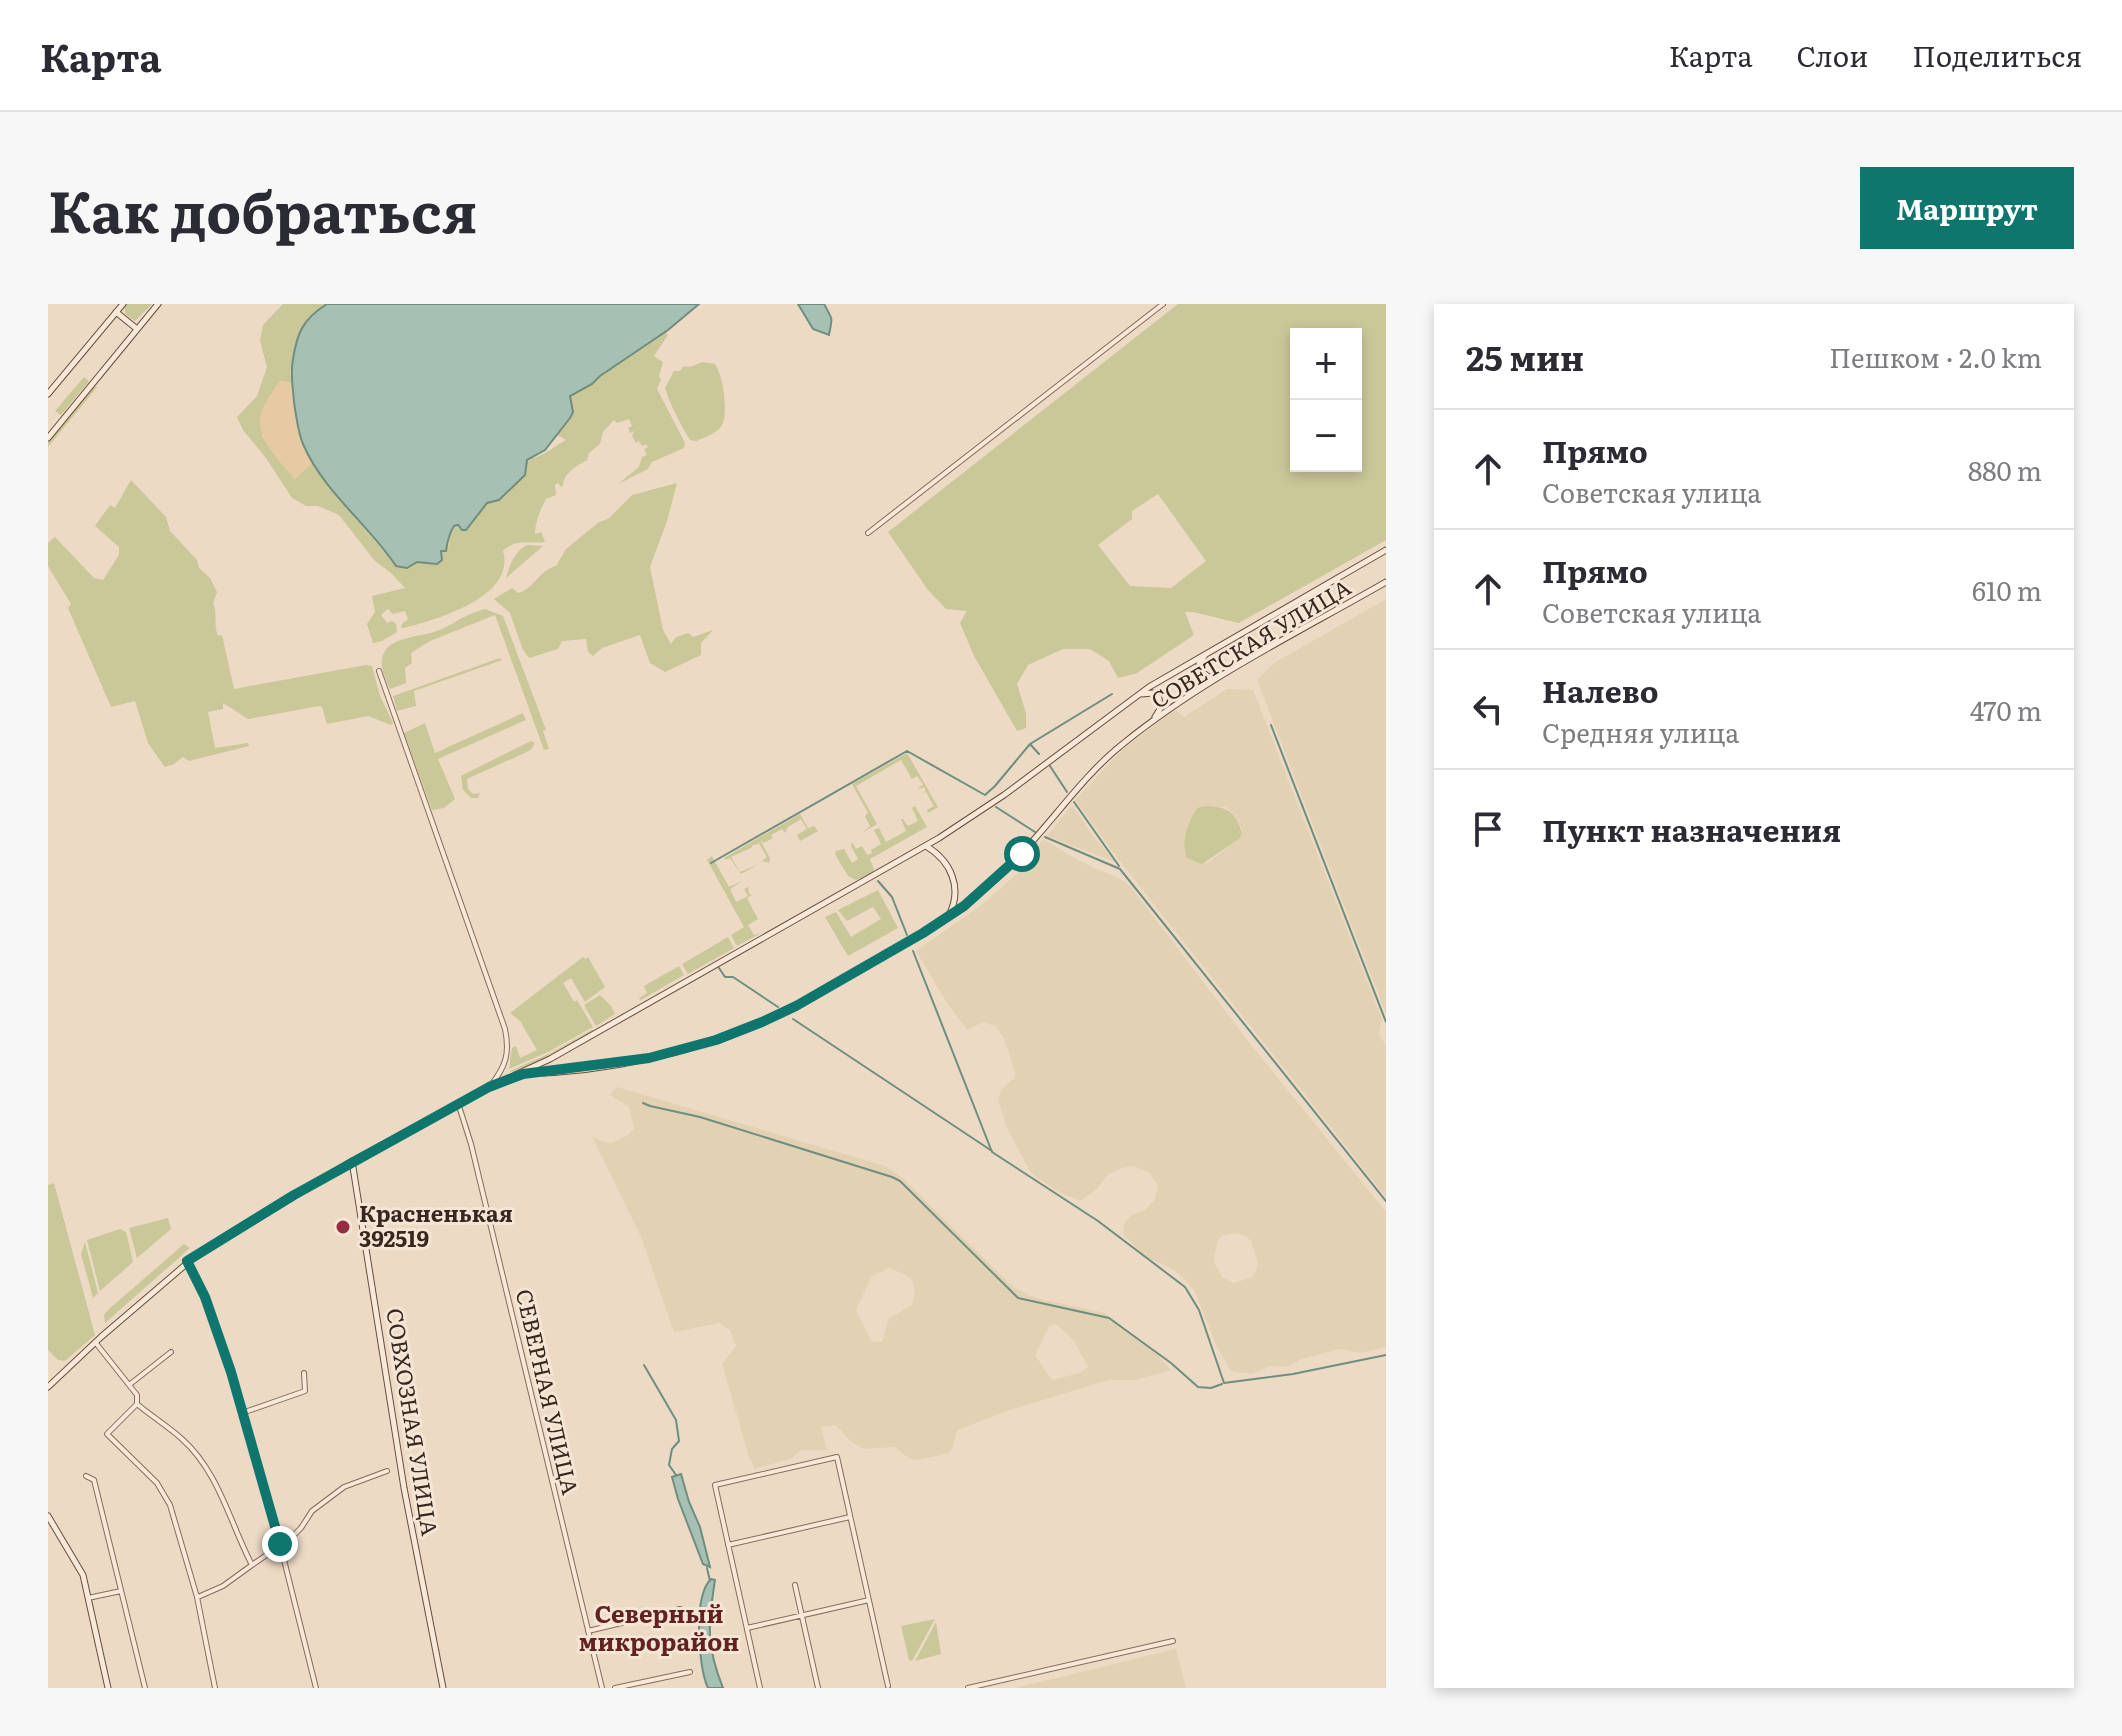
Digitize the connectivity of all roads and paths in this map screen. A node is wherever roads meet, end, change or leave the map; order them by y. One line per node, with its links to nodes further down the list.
1 (123, 304): 4 (main road)
2 (158, 304): 5 (main road)
3 (1163, 304): 8 (street)
4 (116, 312): 5 (main road); 6 (main road)
5 (137, 329): 7 (main road)
6 (48, 394)
7 (48, 438)
8 (868, 533)
9 (1386, 550): 11 (main road)
10 (1386, 582): 13 (main road, СОВЕТСКАЯ УЛИЦА)
11 (1211, 649): 13 (main road); 14 (main road)
12 (379, 671): 19 (street)
13 (1223, 675): 15 (main road, СОВЕТСКАЯ УЛИЦА)
14 (1137, 695): 15 (main road); 16 (main road)
15 (1152, 721): 17 (main road, СОВЕТСКАЯ УЛИЦА)
16 (925, 846): 17 (main road); 18 (main road)
17 (949, 915): 18 (main road, СОВЕТСКАЯ УЛИЦА)
18 (523, 1074): 19 (main road)
19 (489, 1087): 20 (main road)
20 (458, 1103): 21 (main road); 45 (street, СЕВЕРНАЯ УЛИЦА)
21 (352, 1161): 22 (main road); 53 (main road, СОВХОЗНАЯ УЛИЦА)
22 (187, 1261): 23 (main road); 29 (street)
23 (95, 1342): 26 (street); 27 (main road)
24 (171, 1352): 26 (street)
25 (304, 1373): 29 (street)
26 (129, 1385): 28 (street)
27 (48, 1387)
28 (137, 1404): 36 (street); 39 (street)
29 (242, 1413): 34 (street)
30 (387, 1471): 34 (street)
31 (86, 1476): 38 (street)
32 (48, 1516): 40 (main road)
33 (850, 1517): 35 (street); 35 (street); 41 (street)
34 (280, 1544): 36 (street); 52 (street)
35 (728, 1545): 44 (street)
36 (252, 1565): 39 (street)
37 (795, 1585): 43 (street)
38 (121, 1591): 40 (street); 50 (street)
39 (197, 1597): 51 (street)
40 (88, 1598): 49 (main road)
41 (869, 1600): 43 (street); 48 (street)
42 (680, 1609): 45 (street)
43 (802, 1615): 44 (street); 57 (street)
44 (747, 1628): 56 (street)
45 (588, 1631): 54 (street, СЕВЕРНАЯ УЛИЦА)
46 (1173, 1641): 59 (street)
47 (690, 1672): 55 (street)
48 (888, 1687): 58 (street)
49 (108, 1688)
50 (145, 1688)
51 (215, 1688)
52 (316, 1688)
53 (443, 1688)
54 (602, 1688)
55 (615, 1688)
56 (760, 1688)
57 (818, 1688)
58 (881, 1688)
59 (968, 1688)

